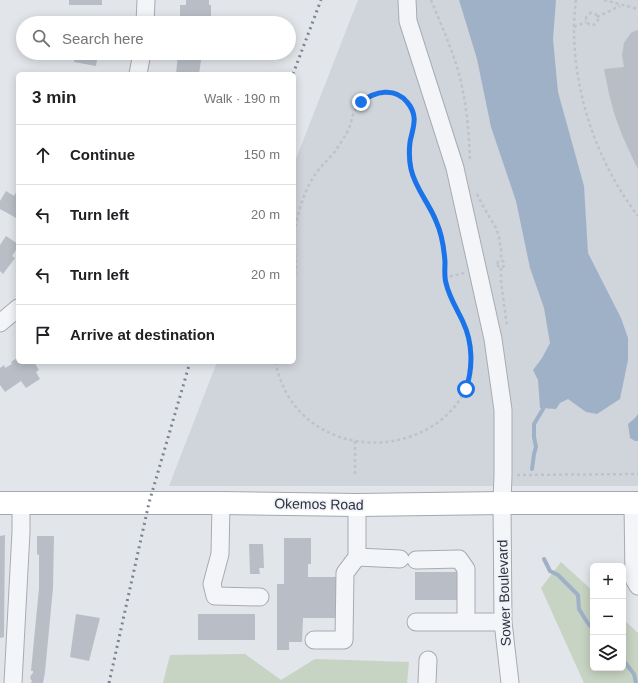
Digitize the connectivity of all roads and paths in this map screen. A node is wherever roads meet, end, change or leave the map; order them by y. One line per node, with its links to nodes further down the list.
1 (146, 0): 8 (street)
2 (407, 0): 30 (street, Sower Boulevard)
3 (431, 0): 14 (path)
4 (576, 0): 11 (path)
5 (604, 0): 6 (path)
6 (621, 5): 7 (path); 9 (path)
7 (638, 10)
8 (145, 16)
9 (597, 17): 10 (path); 10 (path)
10 (586, 22): 11 (path)
11 (574, 27): 16 (path)
12 (141, 60): 13 (street)
13 (138, 72)
14 (470, 162)
15 (476, 193): 18 (path)
16 (638, 216)
17 (296, 226): 20 (path)
18 (501, 261)
19 (467, 272): 20 (path)
20 (444, 278): 24 (path)
21 (16, 310): 22 (street)
22 (0, 323)
23 (276, 364): 24 (path)
24 (355, 441): 27 (path)
25 (638, 474): 26 (path)
26 (514, 475)
27 (355, 476)
28 (10, 503): 29 (main road, Okemos Road); 41 (street)
29 (221, 503): 32 (main road, Okemos Road); 35 (street)
30 (502, 503): 31 (main road, Okemos Road); 32 (main road, Okemos Road); 38 (street, Sower Boulevard)
31 (635, 503): 34 (street)
32 (357, 505): 33 (street)
33 (357, 557): 37 (street); 39 (street)
34 (638, 586)
35 (260, 597)
36 (416, 622): 37 (street)
37 (466, 622): 38 (street)
38 (503, 622): 43 (street, Sower Boulevard)
39 (314, 640)
40 (428, 660): 42 (street)
41 (13, 683)
42 (427, 683)
43 (510, 683)

